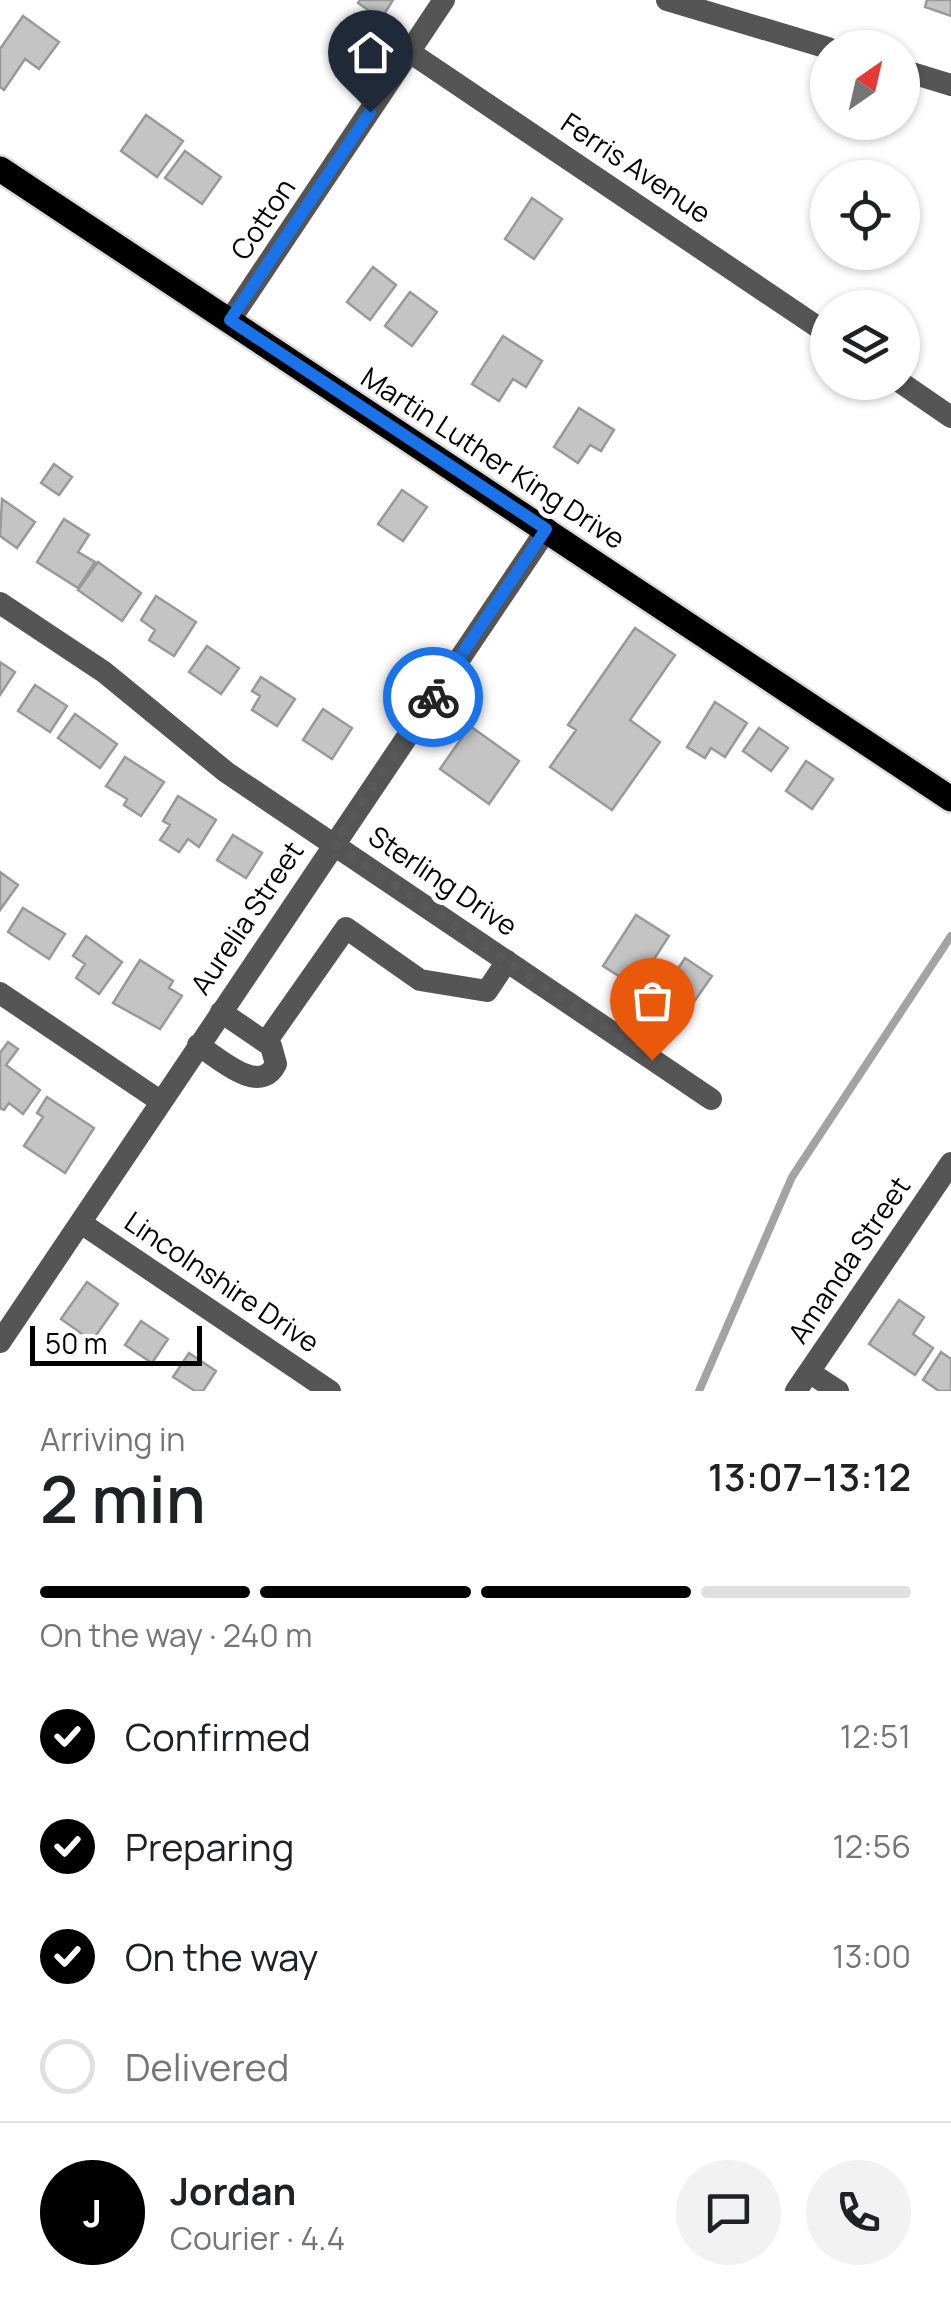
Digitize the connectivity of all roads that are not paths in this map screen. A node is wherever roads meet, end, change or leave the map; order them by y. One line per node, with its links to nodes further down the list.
1 (444, 0): 4 (street, Cotton)
2 (667, 0): 3 (street)
3 (810, 43)
4 (411, 53): 8 (street, Cotton); 9 (street, Ferris Avenue)
5 (920, 76): 6 (street)
6 (951, 85)
7 (0, 169): 8 (main road, Martin Luther King Drive)
8 (230, 320): 12 (main road, Martin Luther King Drive)
9 (810, 322)
10 (920, 396): 11 (street)
11 (951, 417)
12 (546, 529): 14 (main road, Martin Luther King Drive); 15 (street, Aurelia Street)
13 (0, 603): 15 (street, Sterling Drive)
14 (951, 799)
15 (334, 844): 16 (street, Sterling Drive); 18 (street, Aurelia Street)
16 (507, 961): 19 (street); 21 (street, Sterling Drive)
17 (0, 993): 22 (street)
18 (220, 1012): 19 (street); 20 (street, Aurelia Street)
19 (266, 1042): 20 (street)
20 (198, 1045): 22 (street, Aurelia Street)
21 (711, 1099)
22 (160, 1102): 24 (street, Aurelia Street)
23 (951, 1163): 26 (street, Amanda Street)
24 (80, 1224): 25 (street, Aurelia Street); 27 (street, Lincolnshire Drive)
25 (0, 1342)
26 (803, 1381): 28 (street)
27 (330, 1391)
28 (838, 1391)

